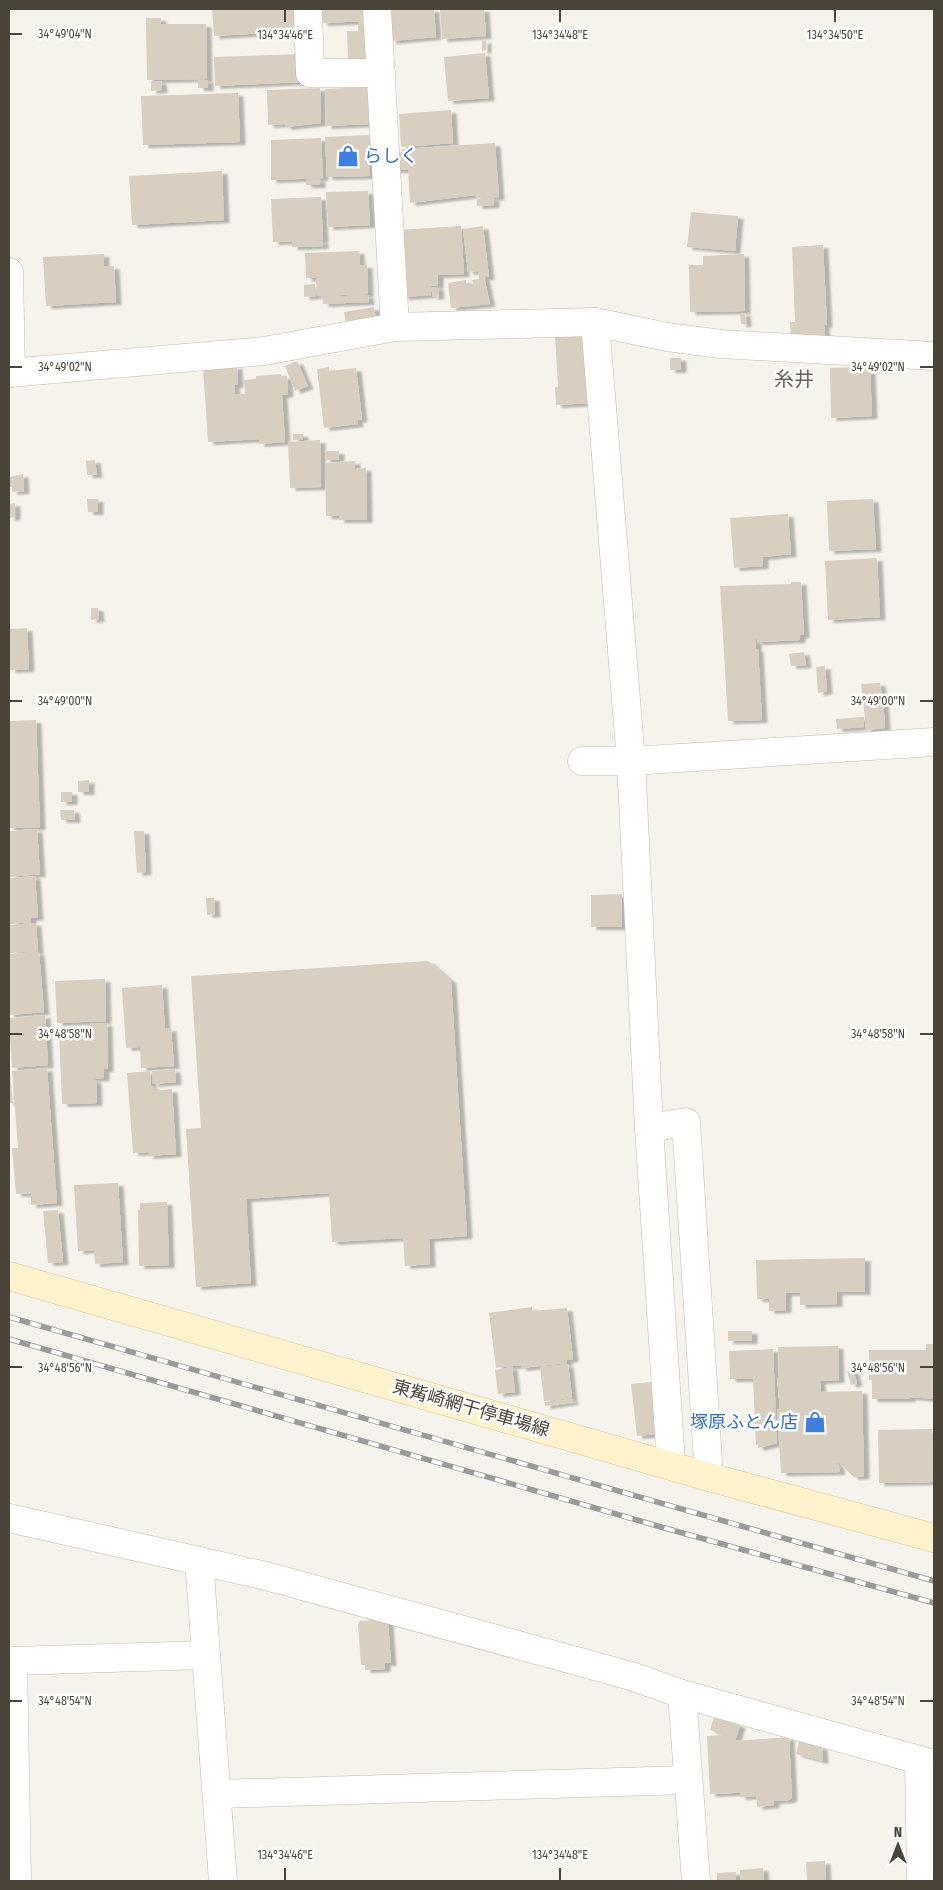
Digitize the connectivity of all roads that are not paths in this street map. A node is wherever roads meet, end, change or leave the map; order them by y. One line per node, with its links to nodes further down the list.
1 (308, 9): 3 (street)
2 (377, 9): 3 (street)
3 (382, 73): 6 (street)
4 (9, 272): 8 (street)
5 (595, 322): 6 (street); 7 (street); 11 (street)
6 (395, 327): 8 (street)
7 (934, 356)
8 (10, 373)
9 (934, 742): 11 (street)
10 (582, 761): 11 (street)
11 (631, 761): 12 (street)
12 (649, 1128): 14 (street); 15 (street)
13 (9, 1276): 14 (main road, 東觜崎網干停車場線)
14 (671, 1464): 15 (main road, 東觜崎網干停車場線)
15 (709, 1477): 17 (main road, 東觜崎網干停車場線)
16 (9, 1518): 18 (street)
17 (934, 1538)
18 (199, 1561): 19 (street); 20 (street)
19 (206, 1655): 23 (street); 24 (street)
20 (682, 1694): 21 (street); 22 (street)
21 (926, 1762): 27 (street)
22 (688, 1780): 23 (street); 26 (street)
23 (217, 1794): 25 (street)
24 (17, 1881)
25 (223, 1881)
26 (696, 1881)
27 (921, 1881)

